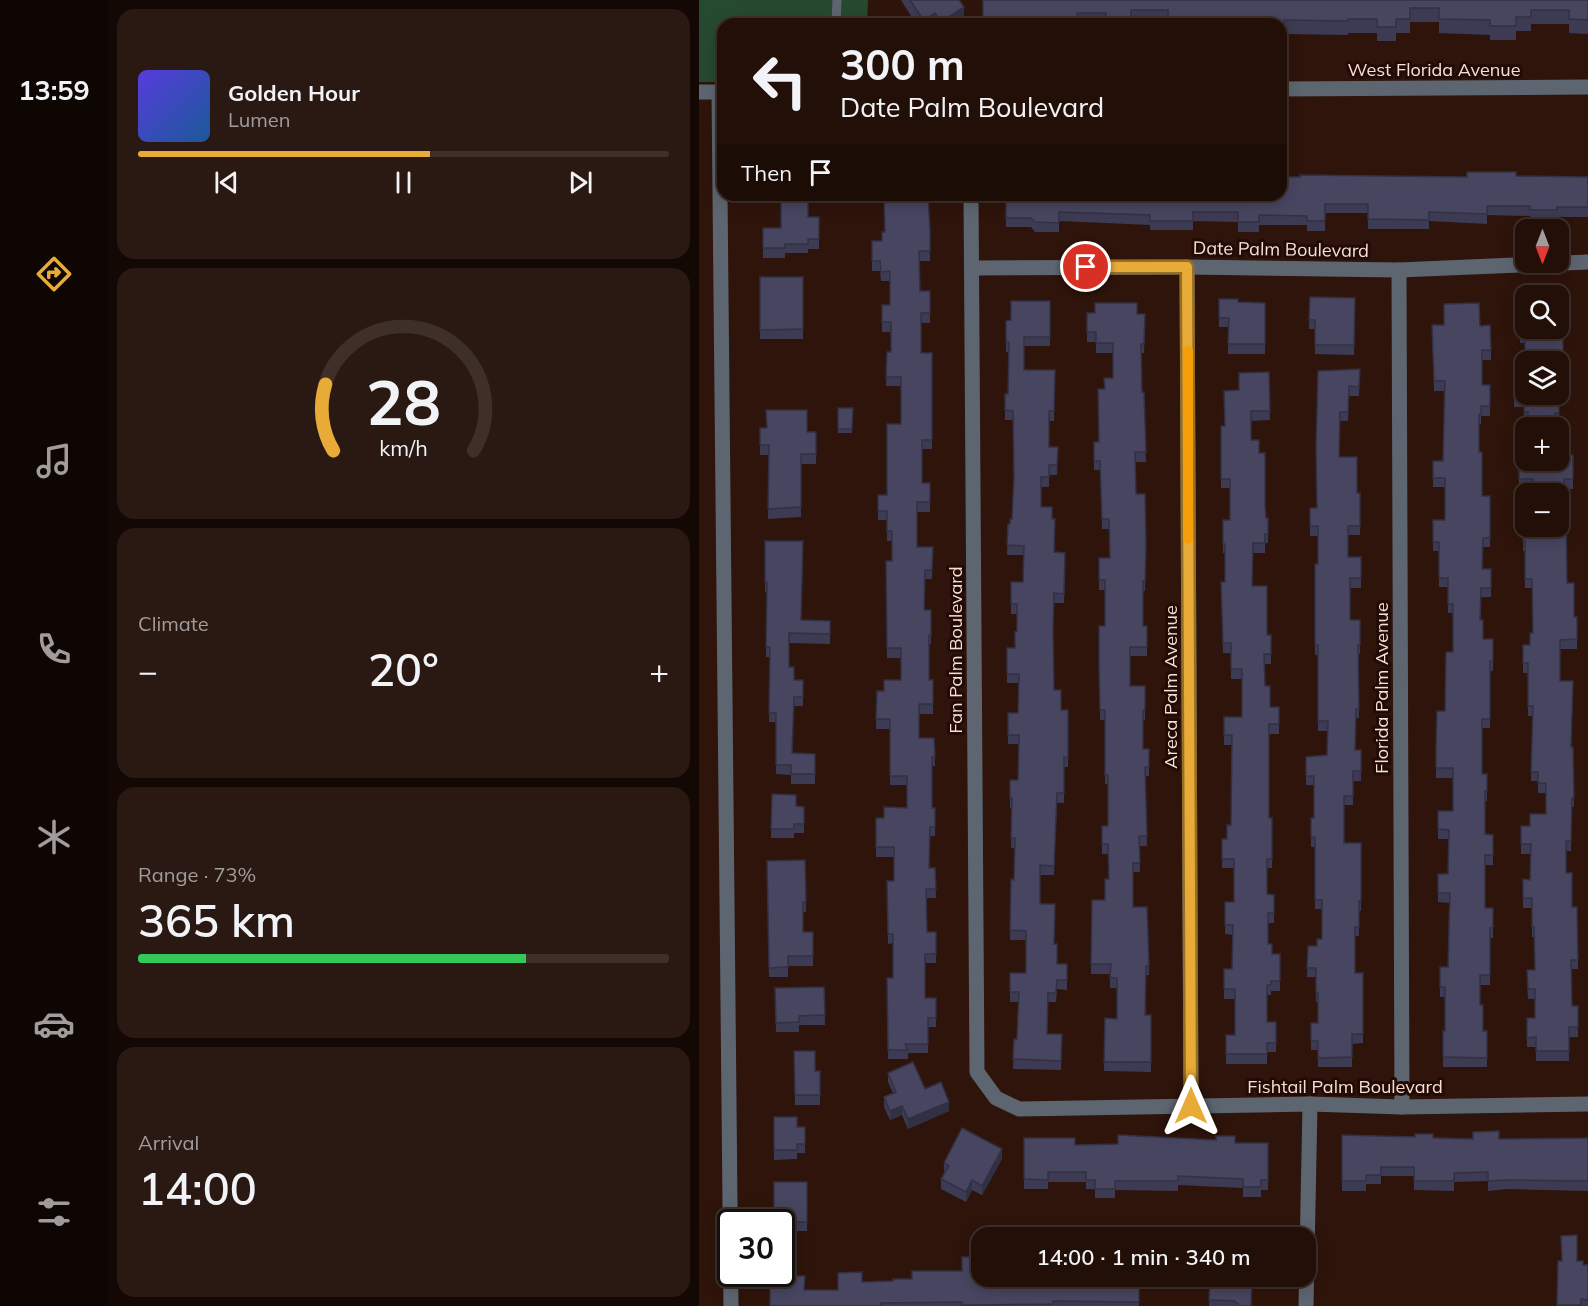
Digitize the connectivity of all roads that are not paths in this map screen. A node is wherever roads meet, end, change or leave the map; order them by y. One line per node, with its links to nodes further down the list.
1 (837, 0): 2 (lane)
2 (836, 18)
3 (1588, 87): 4 (street, West Florida Avenue)
4 (1287, 89)
5 (699, 92): 6 (street)
6 (717, 92)
7 (722, 201): 18 (street)
8 (971, 201): 11 (street, Fan Palm Boulevard)
9 (1588, 262): 12 (street, Date Palm Boulevard)
10 (1187, 267): 11 (street, Date Palm Boulevard); 12 (street, Date Palm Boulevard); 16 (street, Areca Palm Avenue)
11 (972, 268): 13 (street, Fan Palm Boulevard)
12 (1399, 270): 17 (street, Florida Palm Avenue)
13 (996, 1098): 16 (street, Fishtail Palm Boulevard)
14 (1310, 1104): 16 (street, Fishtail Palm Boulevard); 17 (street, Fishtail Palm Boulevard); 19 (street)
15 (1588, 1104): 17 (street, Fishtail Palm Boulevard)
16 (1191, 1106)
17 (1403, 1107)
18 (731, 1306)
19 (1306, 1306)

